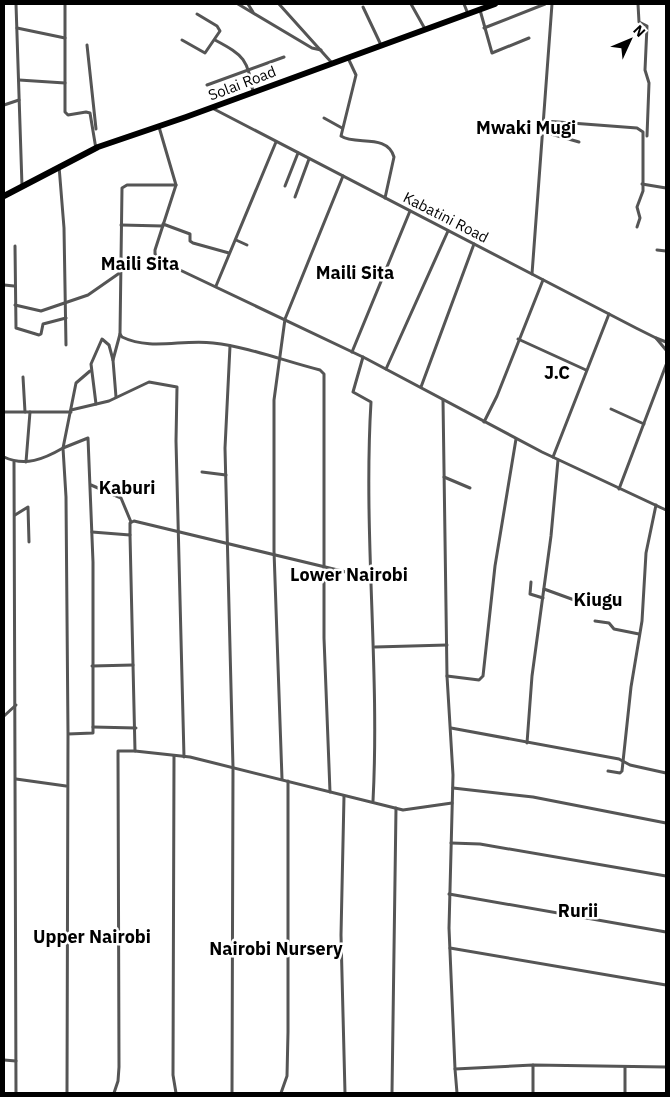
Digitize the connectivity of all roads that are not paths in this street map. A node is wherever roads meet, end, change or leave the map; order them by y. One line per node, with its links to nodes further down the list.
1 (16, 4): 17 (street)
2 (65, 4): 20 (street)
3 (238, 4): 14 (street)
4 (248, 4): 14 (street)
5 (279, 4): 26 (street)
6 (411, 4): 19 (street)
7 (464, 4): 16 (street)
8 (495, 4): 13 (highway, Solai Road)
9 (545, 4): 18 (street)
10 (552, 4): 39 (street)
11 (638, 4): 43 (street)
12 (363, 7): 25 (street)
13 (480, 9): 16 (highway, Solai Road); 18 (street)
14 (253, 12): 26 (street)
15 (197, 14): 23 (street)
16 (468, 14): 19 (highway, Solai Road)
17 (17, 28): 20 (street); 31 (street)
18 (484, 28): 21 (street)
19 (426, 30): 25 (highway, Solai Road)
20 (65, 38): 32 (street)
21 (529, 38)
22 (182, 40): 23 (street)
23 (215, 40): 30 (street)
24 (87, 46): 46 (street)
25 (382, 46): 28 (highway, Solai Road)
26 (321, 50): 29 (street)
27 (284, 57): 30 (street)
28 (348, 58): 29 (highway, Solai Road); 41 (street)
29 (332, 63): 34 (highway, Solai Road)
30 (249, 69): 33 (street); 34 (street)
31 (19, 80): 32 (street); 35 (street)
32 (65, 82): 46 (street)
33 (206, 85)
34 (253, 92): 37 (highway, Solai Road)
35 (19, 100): 36 (street); 54 (street)
36 (4, 105)
37 (212, 108): 40 (highway, Solai Road); 44 (street, Kabatini Road)
38 (324, 118): 41 (street)
39 (545, 121): 42 (street); 51 (street)
40 (159, 127): 46 (highway, Solai Road); 52 (street)
41 (342, 128): 58 (street)
42 (544, 132): 45 (street); 72 (street)
43 (647, 136)
44 (276, 142): 47 (street, Kabatini Road); 64 (street)
45 (578, 142)
46 (97, 148): 49 (highway, Solai Road)
47 (298, 153): 48 (street, Kabatini Road); 53 (street)
48 (310, 159): 50 (street, Kabatini Road); 57 (street)
49 (59, 166): 54 (highway, Solai Road); 77 (street)
50 (343, 176): 58 (street, Kabatini Road); 81 (street)
51 (642, 184): 55 (street); 62 (street)
52 (176, 185): 60 (street); 61 (street)
53 (285, 186)
54 (22, 187): 56 (highway, Solai Road)
55 (666, 188)
56 (4, 196)
57 (295, 197)
58 (384, 198): 59 (street, Kabatini Road)
59 (410, 211): 63 (street, Kabatini Road); 89 (street)
60 (121, 225): 61 (street); 71 (street)
61 (163, 225): 70 (street); 76 (street)
62 (637, 227)
63 (448, 231): 65 (street, Kabatini Road); 94 (street)
64 (236, 240): 66 (street); 70 (street)
65 (474, 244): 72 (street, Kabatini Road); 98 (street)
66 (247, 245)
67 (15, 246): 75 (street)
68 (657, 250): 69 (street)
69 (666, 251)
70 (229, 253): 76 (street)
71 (121, 272): 77 (street); 82 (street)
72 (532, 274): 73 (street, Kabatini Road)
73 (543, 280): 79 (street, Kabatini Road); 84 (street)
74 (4, 285): 75 (street)
75 (14, 286): 78 (street)
76 (216, 286): 81 (street)
77 (66, 303): 78 (street); 80 (street)
78 (15, 304): 80 (street)
79 (609, 314): 83 (street, Kabatini Road); 95 (street)
80 (66, 318): 86 (street)
81 (285, 319): 89 (street); 92 (street)
82 (120, 334): 87 (street); 90 (street)
83 (656, 338): 85 (street); 88 (street, Kabatini Road)
84 (518, 339): 95 (street); 107 (street)
85 (666, 342)
86 (66, 345)
87 (230, 346): 92 (street); 117 (street)
88 (666, 350)
89 (352, 352): 91 (street)
90 (113, 353): 96 (street); 99 (street)
91 (363, 357): 94 (street); 133 (street)
92 (278, 358): 131 (street); 132 (street)
93 (666, 366): 108 (street)
94 (386, 369): 98 (street)
95 (586, 370): 112 (street)
96 (90, 371): 101 (street); 103 (street)
97 (23, 377): 105 (street)
98 (420, 387): 100 (street)
99 (116, 397): 101 (street); 127 (street)
100 (443, 400): 107 (street); 118 (street)
101 (96, 404): 103 (street)
102 (611, 409): 108 (street)
103 (71, 411): 106 (street); 110 (street)
104 (4, 412): 105 (street)
105 (25, 412): 106 (street)
106 (30, 412): 115 (street)
107 (484, 422): 109 (street)
108 (644, 424): 121 (street)
109 (516, 439): 112 (street); 144 (street)
110 (63, 448): 115 (street); 119 (street); 150 (street)
111 (4, 457): 114 (street)
112 (553, 457): 113 (street)
113 (558, 460): 121 (street); 135 (street)
114 (14, 462): 115 (street); 124 (street)
115 (26, 462)
116 (202, 472): 117 (street)
117 (226, 475): 130 (street)
118 (444, 476): 120 (street); 140 (street)
119 (91, 486): 125 (street); 126 (street)
120 (470, 488)
121 (619, 489): 122 (street)
122 (656, 505): 123 (street); 139 (street)
123 (666, 510)
124 (14, 516): 129 (street); 145 (street)
125 (131, 522): 127 (street); 128 (street)
126 (92, 532): 128 (street); 143 (street)
127 (179, 533): 130 (street); 154 (street)
128 (130, 536): 142 (street)
129 (29, 542)
130 (227, 542): 131 (street); 156 (street)
131 (274, 556): 132 (street); 160 (street)
132 (324, 566): 133 (street); 164 (street)
133 (371, 578): 141 (street)
134 (531, 582): 136 (street)
135 (544, 589): 136 (street); 137 (street)
136 (543, 598): 151 (street)
137 (580, 598)
138 (595, 621): 139 (street)
139 (639, 634): 155 (street)
140 (447, 645): 141 (street); 144 (street)
141 (375, 647): 166 (street)
142 (133, 664): 143 (street); 148 (street)
143 (92, 666): 147 (street)
144 (447, 676): 149 (street)
145 (16, 705): 146 (street); 159 (street)
146 (4, 716)
147 (93, 727): 148 (street); 150 (street)
148 (136, 728): 152 (street)
149 (450, 728): 151 (street); 163 (street)
150 (68, 734): 162 (street)
151 (527, 743): 155 (street)
152 (136, 751): 153 (street); 184 (street)
153 (174, 756): 154 (street); 185 (street)
154 (184, 757): 156 (street)
155 (623, 761): 157 (street); 158 (street)
156 (233, 767): 160 (street); 186 (street)
157 (608, 771)
158 (666, 773)
159 (16, 779): 162 (street); 177 (street)
160 (282, 779): 161 (street)
161 (288, 781): 164 (street); 187 (street)
162 (66, 786): 183 (street)
163 (452, 788): 167 (street); 169 (street)
164 (330, 792): 165 (street)
165 (344, 796): 166 (street); 188 (street)
166 (373, 802): 168 (street)
167 (452, 803): 168 (street); 170 (street)
168 (396, 808): 189 (street)
169 (666, 823)
170 (450, 842): 171 (street); 172 (street)
171 (666, 876)
172 (448, 894): 173 (street); 174 (street)
173 (666, 932)
174 (450, 948): 175 (street); 181 (street)
175 (666, 985)
176 (4, 1060): 177 (street)
177 (16, 1061): 182 (street)
178 (533, 1065): 179 (street); 181 (street); 191 (street)
179 (625, 1067): 180 (street); 192 (street)
180 (666, 1067)
181 (455, 1069): 190 (street)
182 (16, 1093)
183 (67, 1093)
184 (114, 1093)
185 (176, 1093)
186 (232, 1093)
187 (281, 1093)
188 (345, 1093)
189 (392, 1093)
190 (457, 1093)
191 (533, 1093)
192 (625, 1093)

